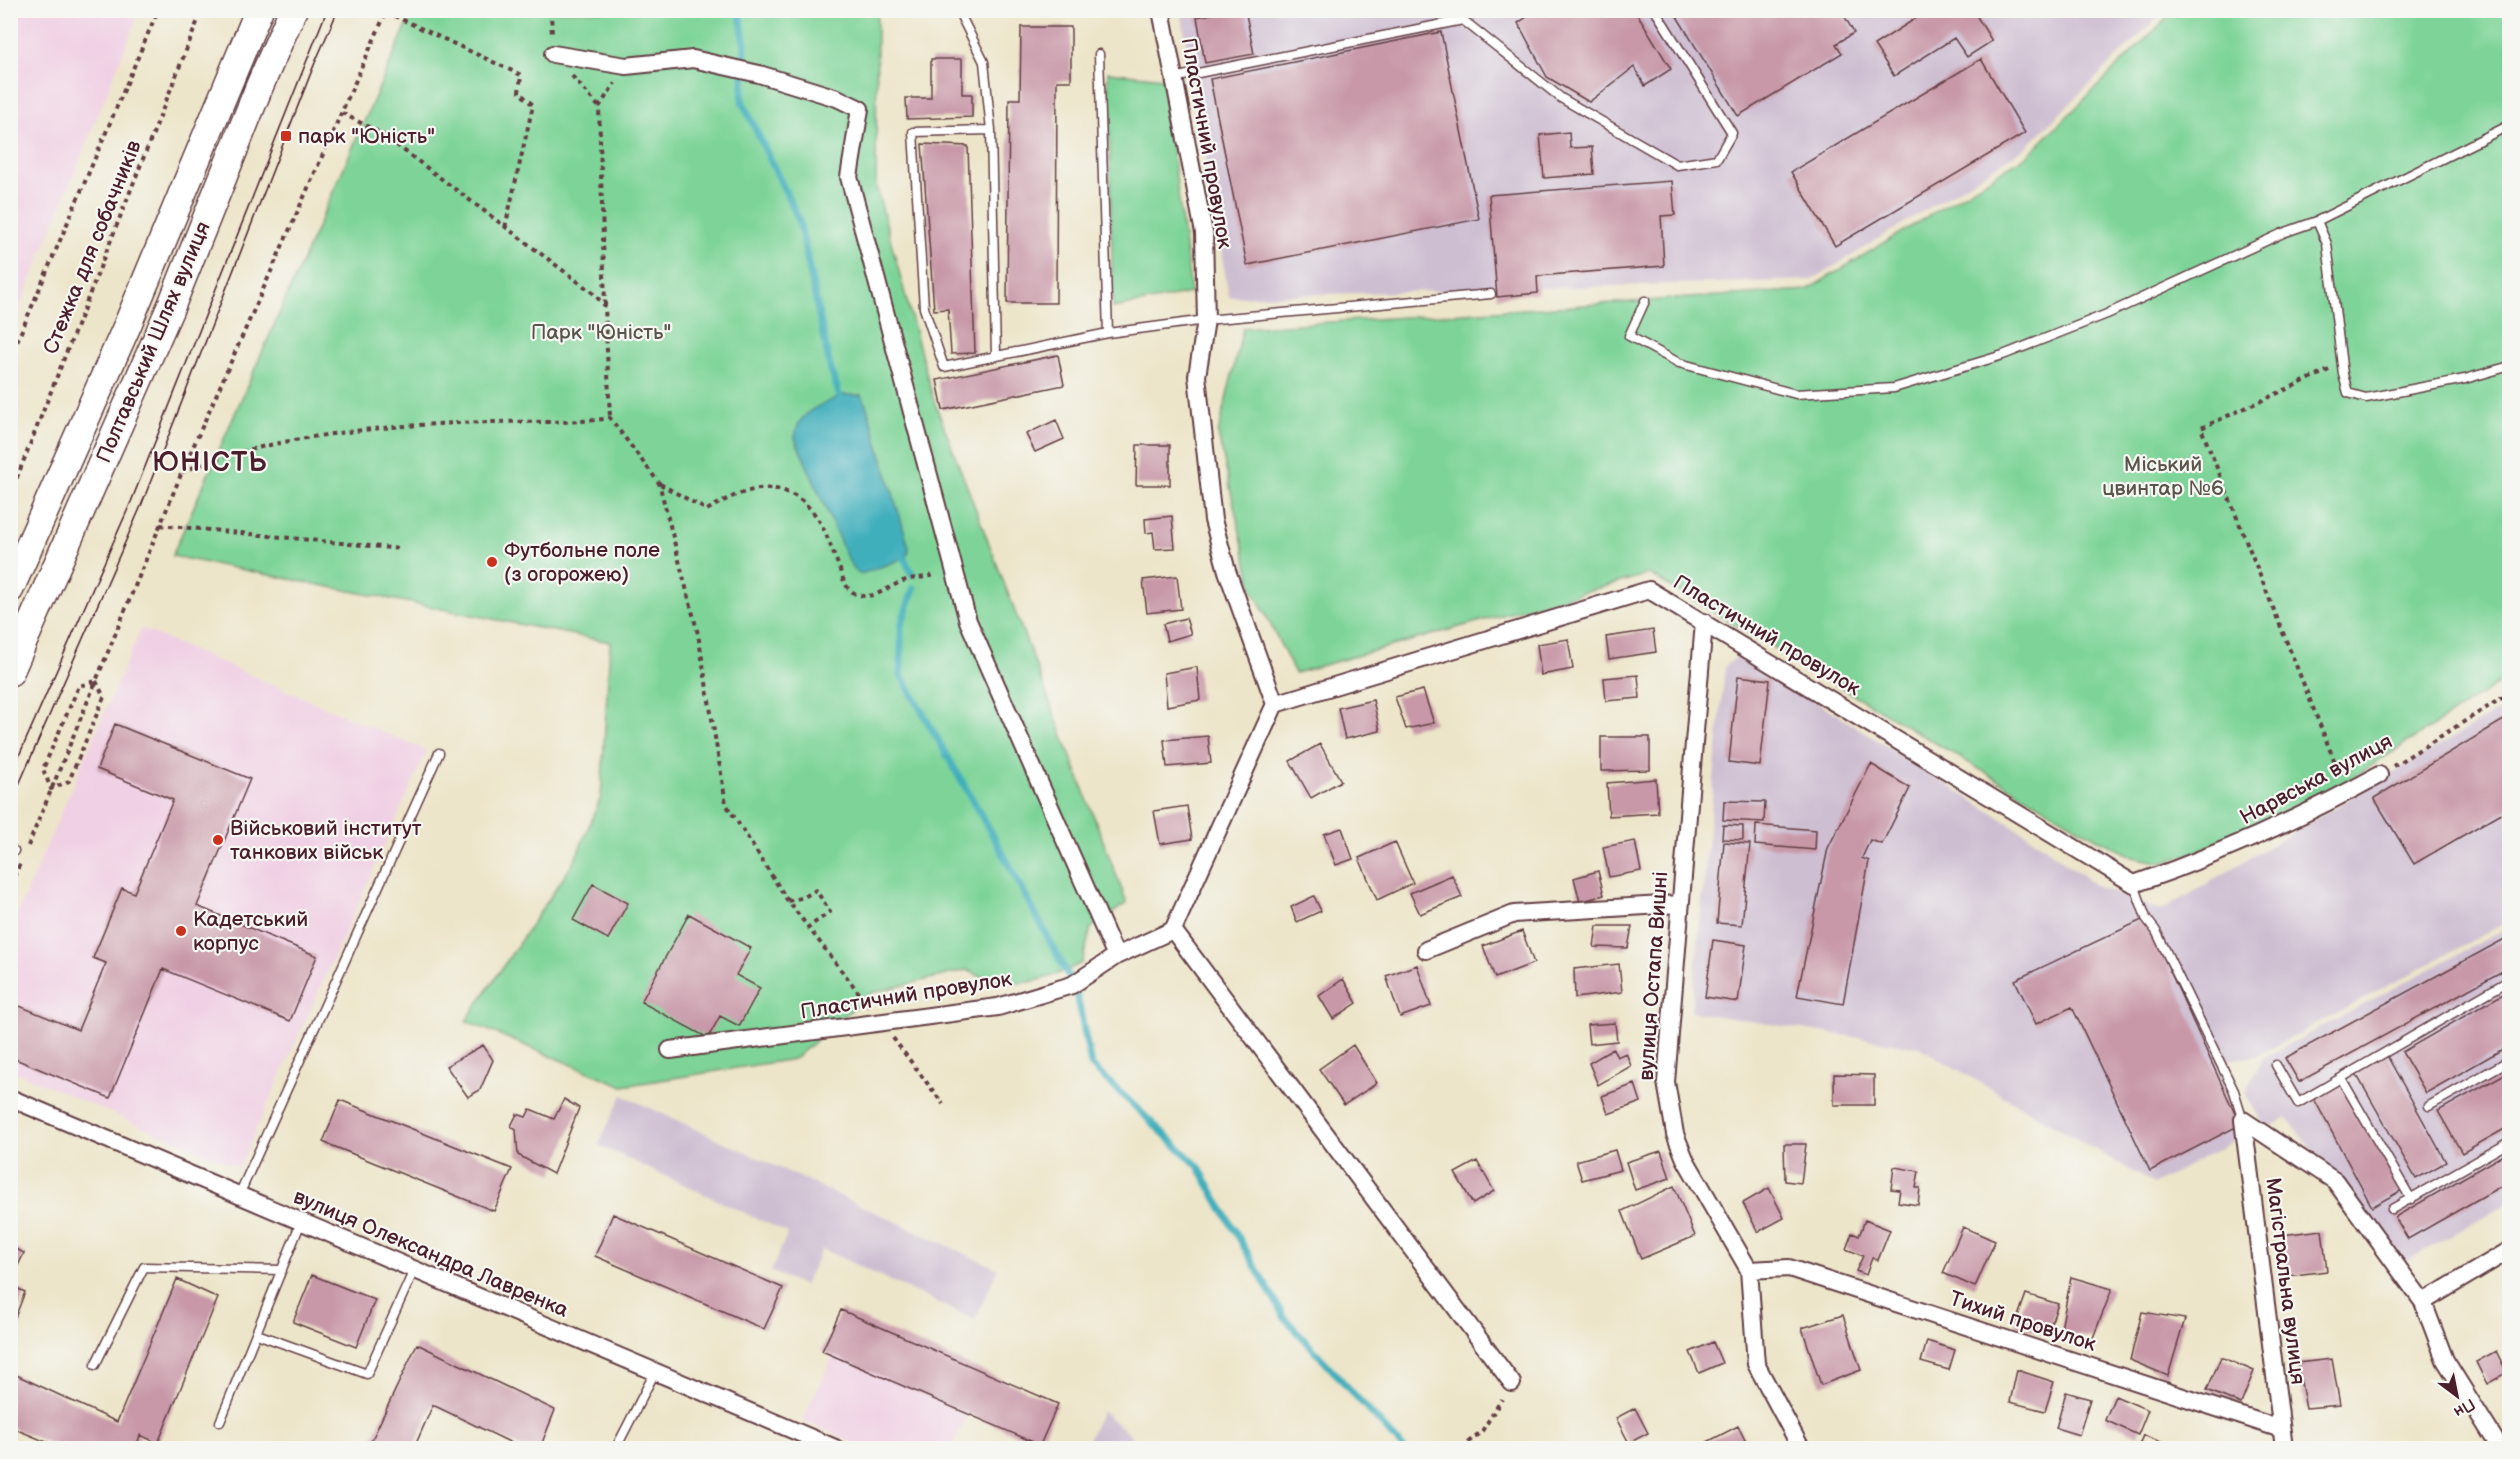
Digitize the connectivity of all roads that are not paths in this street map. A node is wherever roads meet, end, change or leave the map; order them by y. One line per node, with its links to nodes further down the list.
1 (259, 10): 18 (main road, Полтавський Шлях вулиця)
2 (293, 10): 20 (main road, Полтавський Шлях вулиця)
3 (958, 10): 10 (lane)
4 (1161, 10): 8 (street, Пластичний провулок)
5 (1655, 10): 8 (lane)
6 (553, 54): 28 (street)
7 (1099, 54): 15 (lane)
8 (1173, 78): 14 (street, Пластичний провулок)
9 (2510, 124): 11 (lane)
10 (991, 130): 16 (lane); 16 (lane)
11 (2318, 221): 13 (lane); 17 (lane)
12 (1491, 294): 14 (lane)
13 (1645, 301)
14 (1206, 320): 15 (lane); 21 (street, Пластичний провулок)
15 (1108, 333): 16 (lane)
16 (996, 355)
17 (2510, 366)
18 (10, 590)
19 (1704, 622): 21 (street, Пластичний провулок); 24 (street, Пластичний провулок); 25 (street, вулиця Остапа Вишні)
20 (10, 672)
21 (1275, 704): 26 (street)
22 (439, 753): 38 (lane)
23 (2379, 775): 24 (street, Нарвська вулиця)
24 (2134, 884): 36 (lane)
25 (1680, 904): 27 (street); 45 (street, вулиця Остапа Вишні)
26 (1173, 930): 28 (street, Пластичний провулок); 50 (street)
27 (1426, 950)
28 (1116, 956): 30 (street, Пластичний провулок)
29 (2510, 980): 33 (lane)
30 (670, 1050)
31 (2510, 1060): 35 (lane)
32 (2276, 1065): 33 (lane)
33 (2341, 1078): 39 (lane)
34 (10, 1098): 38 (street, вулиця Олександра Лавренка)
35 (2428, 1106)
36 (2243, 1120): 46 (street); 52 (street, Магістральна вулиця)
37 (2510, 1142): 39 (lane)
38 (239, 1195): 41 (street, вулиця Олександра Лавренка)
39 (2411, 1199): 40 (lane)
40 (2392, 1209)
41 (302, 1222): 43 (lane); 44 (street, вулиця Олександра Лавренка)
42 (2510, 1250): 46 (street)
43 (282, 1270): 47 (lane); 48 (lane)
44 (414, 1270): 47 (lane); 49 (street, вулиця Олександра Лавренка)
45 (1749, 1270): 52 (street, Тихий провулок); 55 (street, вулиця Остапа Вишні)
46 (2423, 1302): 57 (street)
47 (257, 1334): 51 (lane)
48 (95, 1365)
49 (655, 1372): 53 (lane); 54 (street, вулиця Олександра Лавренка)
50 (1512, 1383)
51 (220, 1422)
52 (2281, 1429): 56 (street, Магістральна вулиця)
53 (616, 1449)
54 (835, 1449)
55 (1800, 1449)
56 (2284, 1449)
57 (2500, 1449)

